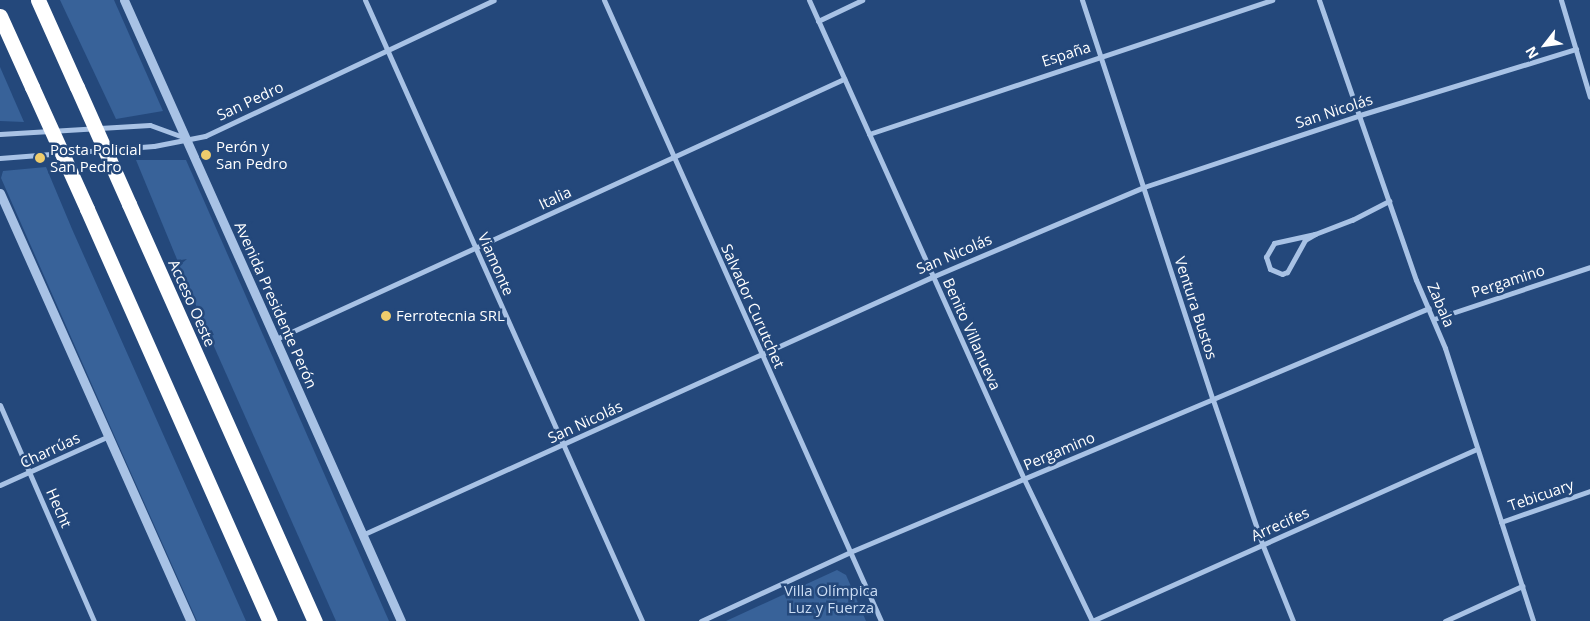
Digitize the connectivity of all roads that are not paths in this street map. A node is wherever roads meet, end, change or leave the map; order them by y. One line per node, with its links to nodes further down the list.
1 (38, 0): 53 (highway, Acceso Oeste, bridge)
2 (124, 0): 22 (street, Avenida Presidente Perón)
3 (365, 0): 15 (street, Viamonte)
4 (494, 0): 15 (street, San Pedro)
5 (604, 0): 23 (street, Salvador Curutchet)
6 (809, 0): 13 (street, Benito Villanueva)
7 (862, 0): 13 (street)
8 (1082, 0): 16 (street, Ventura Bustos)
9 (1272, 0): 16 (street, España)
10 (1319, 0): 19 (street, Zabala)
11 (1561, 0): 14 (street)
12 (0, 16): 52 (highway, bridge)
13 (818, 21): 17 (street, Benito Villanueva)
14 (1576, 49): 18 (street); 19 (street, San Nicolás)
15 (387, 50): 22 (street, San Pedro); 29 (street, Viamonte)
16 (1100, 56): 21 (street, España); 25 (street, Ventura Bustos)
17 (844, 78): 21 (street, Benito Villanueva); 23 (street, Italia)
18 (1590, 97)
19 (1360, 115): 25 (street, San Nicolás); 27 (street, Zabala)
20 (0, 134): 22 (street)
21 (869, 134): 31 (street, Benito Villanueva)
22 (187, 138): 24 (street, San Pedro); 34 (street, Avenida Presidente Perón)
23 (673, 157): 29 (street, Italia); 35 (street, Salvador Curutchet)
24 (0, 158)
25 (1144, 187): 31 (street, San Nicolás); 36 (street, Ventura Bustos)
26 (0, 193): 38 (street)
27 (1389, 201): 28 (street); 32 (street, Zabala)
28 (1315, 234): 28 (street)
29 (475, 248): 34 (street, Italia); 39 (street, Viamonte)
30 (1590, 267): 33 (street, Pergamino)
31 (932, 277): 35 (street, San Nicolás); 42 (street, Benito Villanueva)
32 (1429, 308): 33 (street, Zabala); 36 (street, Pergamino)
33 (1434, 319): 40 (street, Zabala)
34 (276, 339): 46 (street, Avenida Presidente Perón)
35 (760, 354): 39 (street, San Nicolás); 48 (street, Salvador Curutchet)
36 (1213, 400): 42 (street, Pergamino); 47 (street, Ventura Bustos)
37 (0, 404): 41 (street, Hecht)
38 (110, 436): 41 (street, Charrúas); 51 (street)
39 (564, 445): 46 (street, San Nicolás); 55 (street, Viamonte)
40 (1477, 449): 45 (street, Zabala); 47 (street, Arrecifes)
41 (30, 473): 43 (street, Charrúas); 50 (street, Hecht)
42 (1024, 479): 48 (street, Pergamino); 58 (street, Benito Villanueva)
43 (0, 485)
44 (1590, 491): 45 (street, Tebicuary)
45 (1501, 522): 49 (street, Zabala)
46 (362, 534): 54 (street, Avenida Presidente Perón)
47 (1263, 546): 58 (street, Arrecifes); 59 (street, Ventura Bustos)
48 (850, 552): 56 (street, Pergamino); 57 (street, Salvador Curutchet)
49 (1522, 586): 60 (street); 61 (street, Zabala)
50 (94, 621)
51 (191, 621)
52 (270, 621)
53 (315, 621)
54 (401, 621)
55 (642, 621)
56 (701, 621)
57 (881, 621)
58 (1092, 621)
59 (1294, 621)
60 (1445, 621)
61 (1533, 621)

